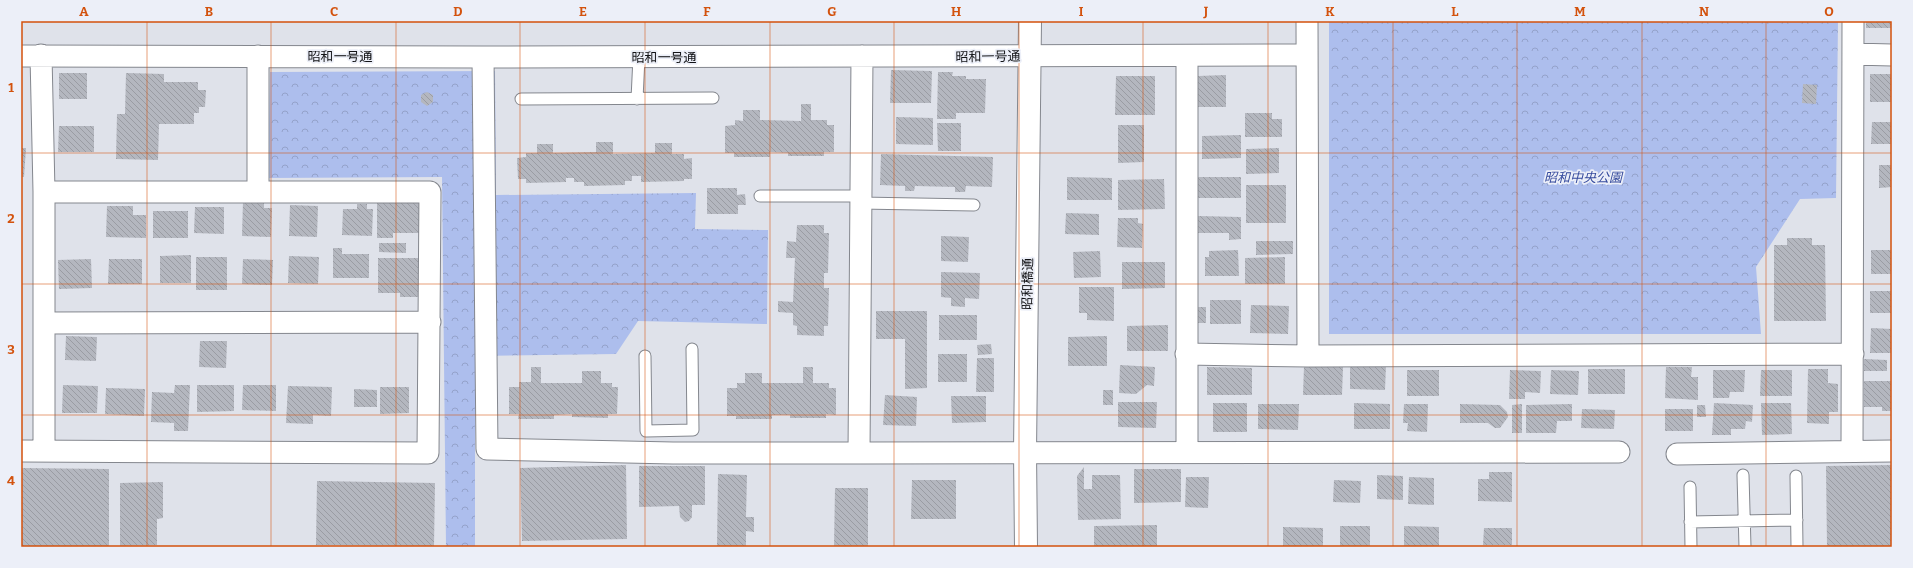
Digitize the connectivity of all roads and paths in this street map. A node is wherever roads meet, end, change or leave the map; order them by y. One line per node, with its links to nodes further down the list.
1 (1030, 21): 6 (street, 昭和橋通)
2 (1307, 21): 7 (street)
3 (1853, 21): 4 (street)
4 (1853, 54): 8 (street); 27 (street)
5 (41, 55): 9 (street, 昭和一号通); 10 (street, 昭和一号通); 19 (street)
6 (1030, 55): 11 (street, 昭和一号通); 14 (street, 昭和一号通); 36 (street, 昭和橋通)
7 (1306, 55): 14 (street, 昭和一号通); 29 (street)
8 (1892, 55)
9 (21, 56)
10 (258, 56): 12 (street, 昭和一号通); 18 (street)
11 (862, 56): 13 (street, 昭和一号通); 21 (street)
12 (483, 57): 13 (street, 昭和一号通); 30 (street)
13 (639, 57): 15 (lane)
14 (1187, 57): 26 (street)
15 (637, 98): 16 (lane); 17 (lane)
16 (713, 98)
17 (521, 99)
18 (258, 191): 19 (street); 23 (street)
19 (44, 192): 24 (street)
20 (760, 196): 21 (lane)
21 (860, 200): 22 (lane); 38 (street)
22 (974, 205)
23 (430, 322): 24 (street); 32 (street)
24 (45, 324): 32 (street)
25 (692, 349): 30 (lane)
26 (1186, 354): 29 (street); 33 (street)
27 (1853, 354): 29 (street); 34 (street)
28 (645, 356): 30 (lane)
29 (1308, 356)
30 (673, 442): 38 (street)
31 (21, 451): 32 (street)
32 (44, 451)
33 (1187, 451): 36 (street); 37 (street)
34 (1852, 451): 35 (street); 39 (street)
35 (1892, 451)
36 (1025, 452): 38 (street); 46 (street, 昭和橋通)
37 (1620, 452)
38 (859, 453)
39 (1678, 454)
40 (1743, 475): 44 (lane)
41 (1796, 476): 43 (lane)
42 (1690, 487): 45 (lane)
43 (1797, 520): 44 (lane); 49 (lane)
44 (1744, 521): 45 (lane); 48 (lane)
45 (1690, 522): 47 (lane)
46 (1026, 547)
47 (1691, 547)
48 (1745, 547)
49 (1797, 547)

